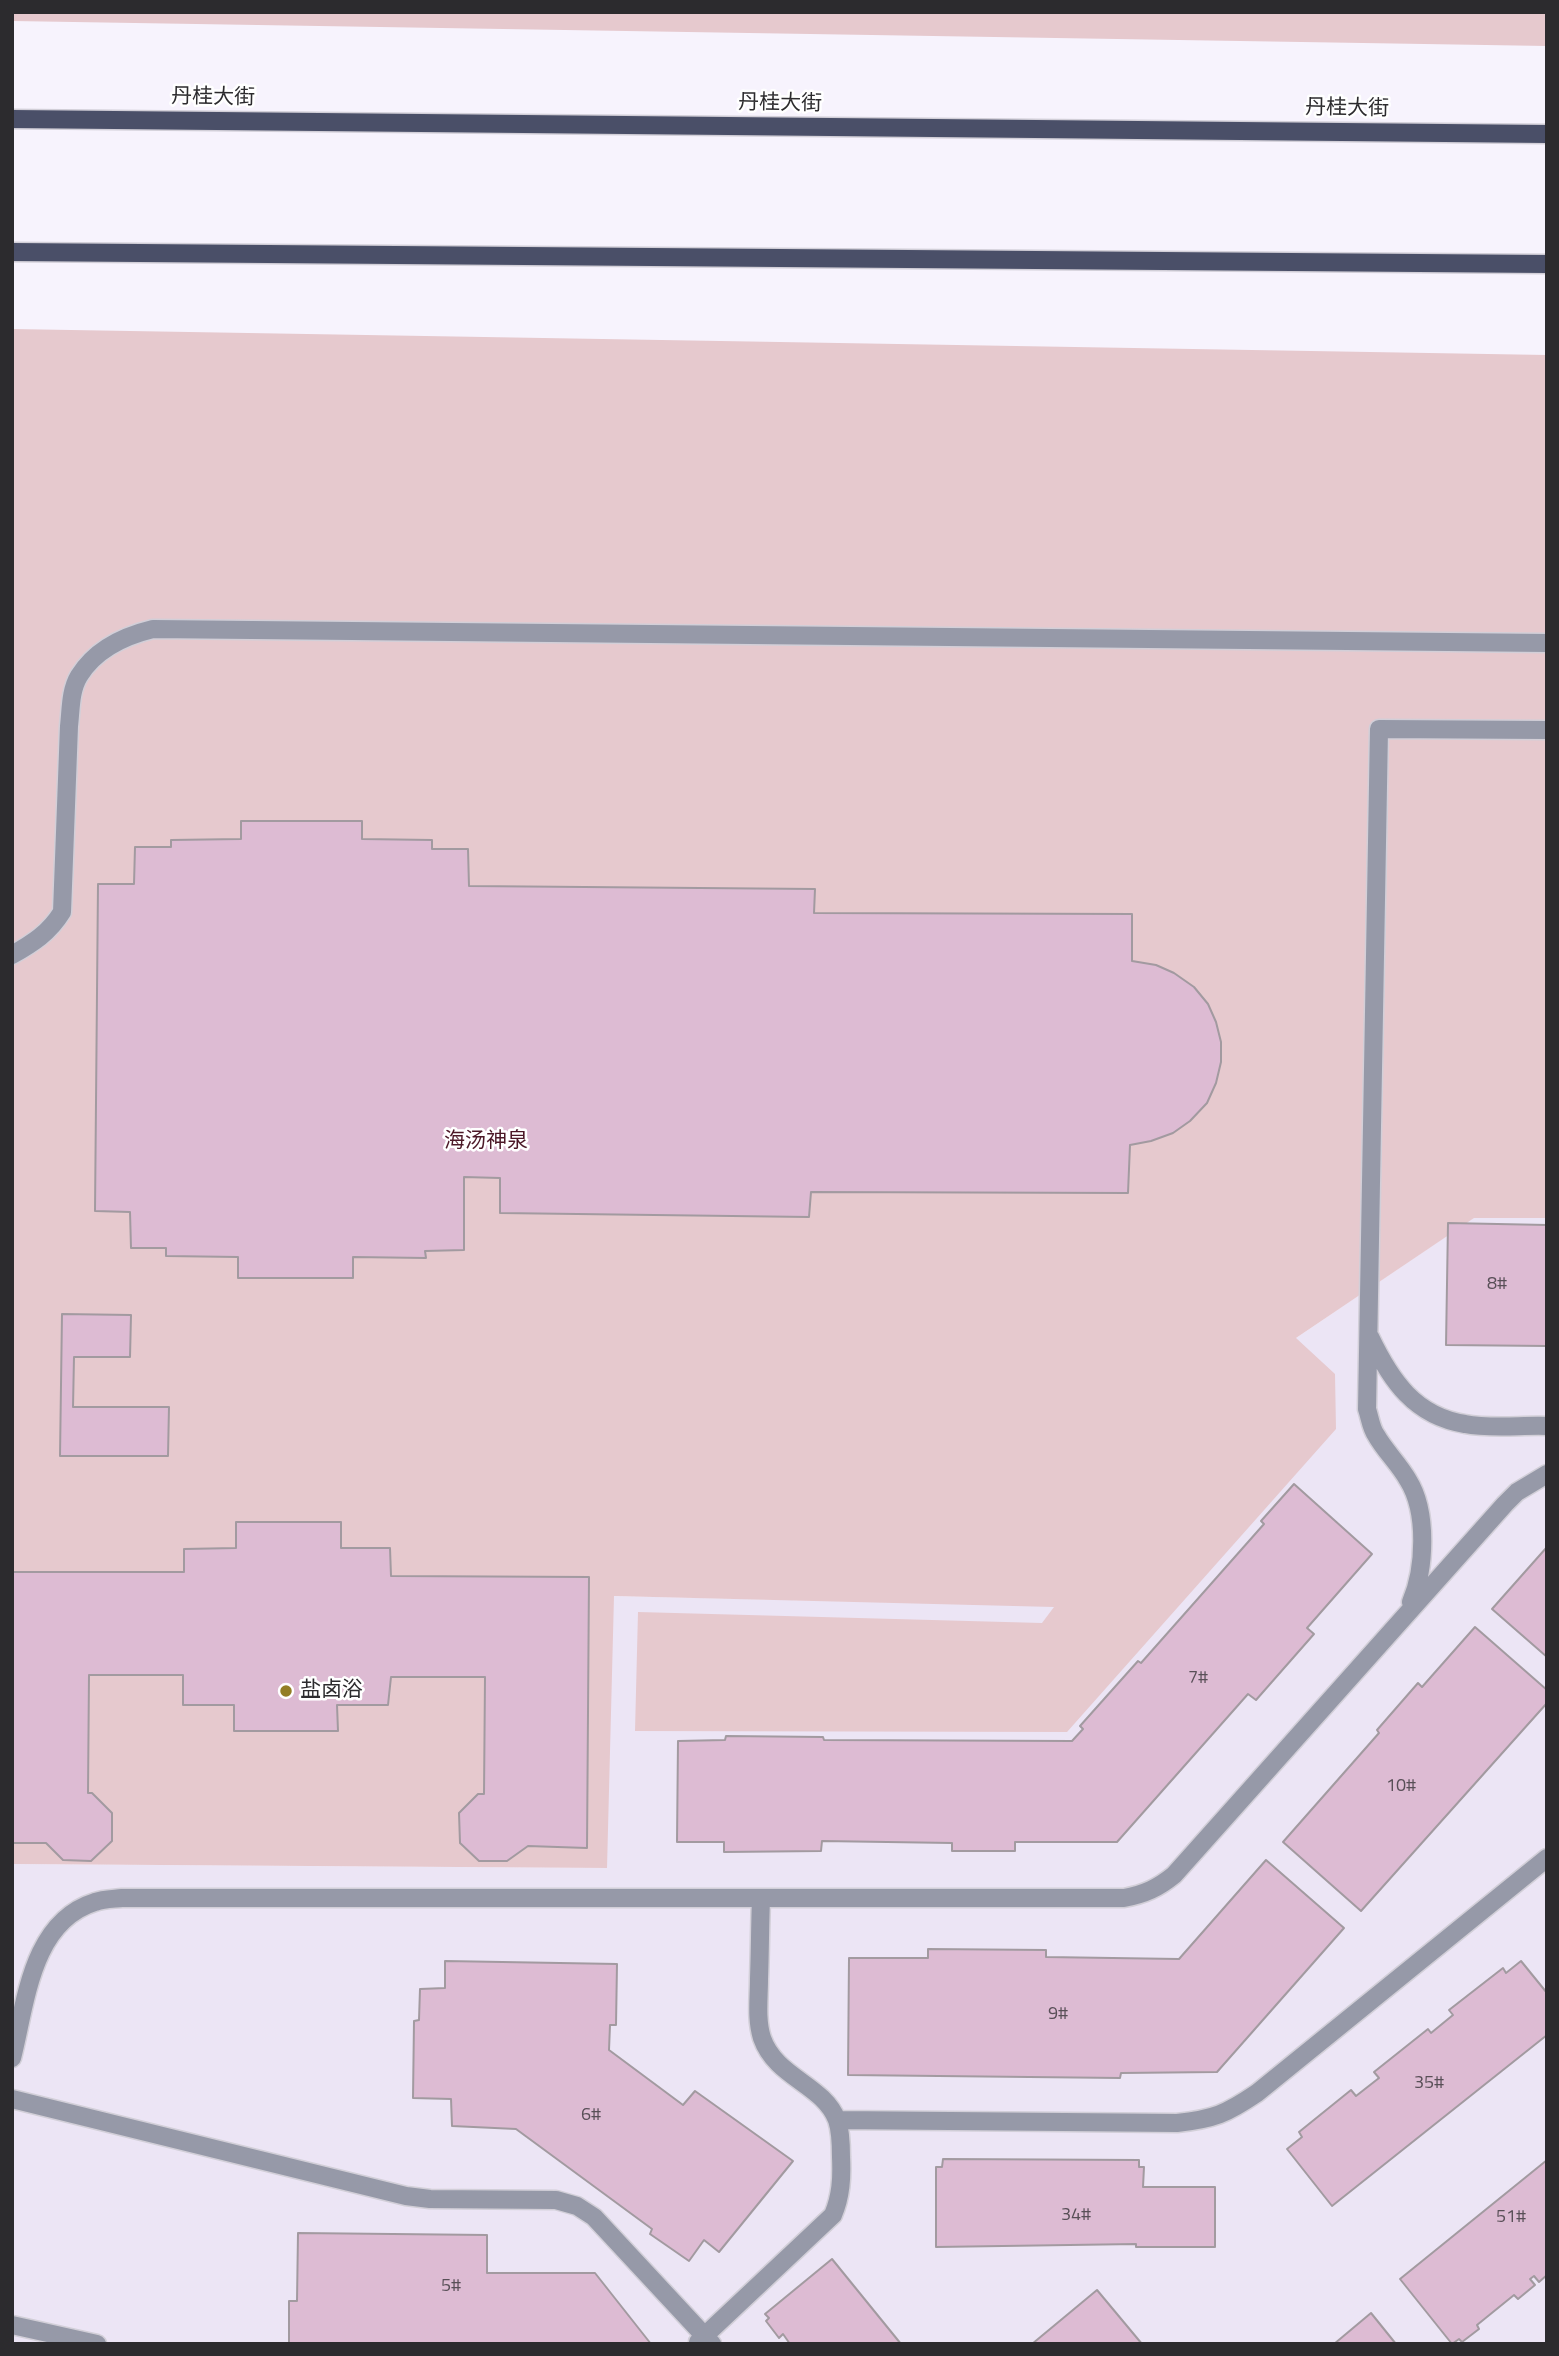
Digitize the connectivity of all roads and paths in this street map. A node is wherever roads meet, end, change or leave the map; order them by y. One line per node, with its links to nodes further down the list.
1 (12, 119): 2 (main road, 丹桂大街)
2 (1547, 134)
3 (12, 252): 4 (main road)
4 (1547, 264)
5 (1547, 643): 7 (street)
6 (1547, 730): 8 (street)
7 (12, 955)
8 (1368, 1334): 9 (street); 11 (street)
9 (1547, 1426)
10 (1547, 1474): 11 (street)
11 (1406, 1615): 13 (street)
12 (1547, 1858): 16 (street)
13 (761, 1898): 14 (street); 16 (street)
14 (12, 2058)
15 (12, 2099): 18 (street)
16 (837, 2120): 18 (street)
17 (12, 2325): 19 (street)
18 (705, 2341)
19 (97, 2344)

